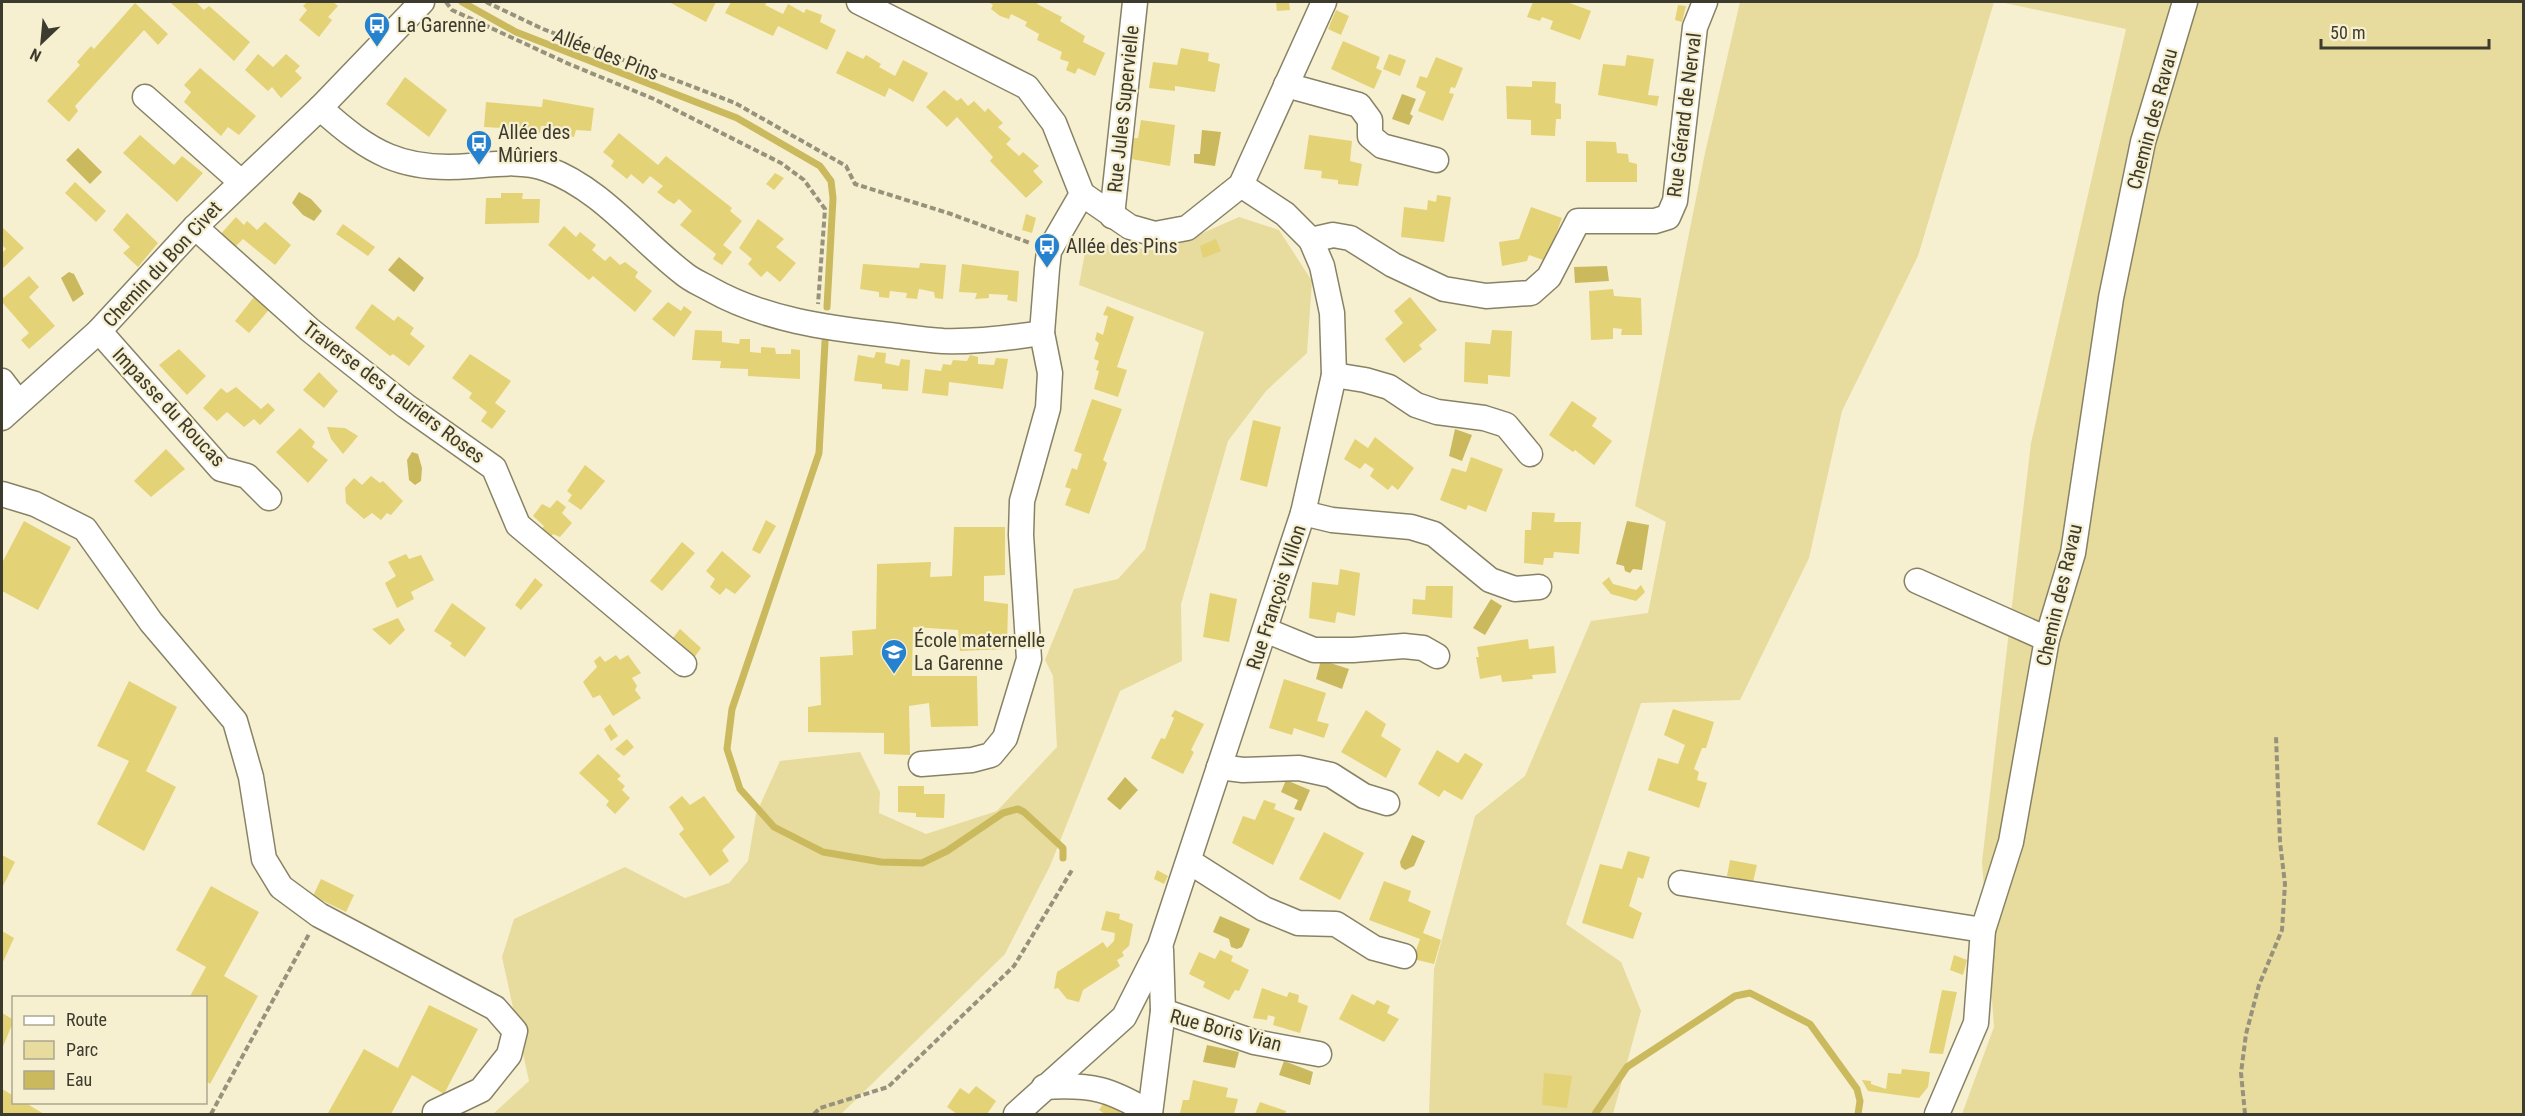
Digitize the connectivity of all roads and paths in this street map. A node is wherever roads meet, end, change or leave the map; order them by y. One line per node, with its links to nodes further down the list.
1 (422, 2): 11 (street, Chemin du Bon Civet)
2 (446, 2): 20 (path)
3 (486, 2): 19 (path, Allée des Pins)
4 (859, 2): 15 (street)
5 (1135, 2): 16 (street, Rue Jules Supervielle)
6 (1324, 2): 9 (street)
7 (1705, 2): 18 (street, Rue Gérard de Nerval)
8 (2185, 2): 33 (street, Chemin des Ravau)
9 (1286, 85): 12 (street); 14 (street)
10 (145, 97): 13 (street)
11 (320, 108): 13 (street, Chemin du Bon Civet); 20 (street)
12 (1436, 160)
13 (241, 182): 17 (street, Chemin du Bon Civet)
14 (1241, 185): 16 (street); 18 (street)
15 (1082, 194): 16 (street); 19 (street)
16 (1112, 216)
17 (195, 227): 21 (street, Chemin du Bon Civet); 35 (street, Traverse des Lauriers Roses)
18 (1311, 240): 23 (street, Rue François Villon)
19 (1049, 250): 22 (street)
20 (816, 325): 22 (street)
21 (99, 331): 25 (street, Chemin du Bon Civet); 28 (street, Impasse du Roucas)
22 (1042, 333): 37 (street)
23 (1334, 375): 26 (street); 29 (street, Rue François Villon)
24 (2, 381): 25 (street)
25 (10, 410)
26 (1530, 454)
27 (2, 494): 43 (street)
28 (269, 498)
29 (1303, 513): 31 (street); 32 (street, Rue François Villon)
30 (1917, 581): 33 (street)
31 (1539, 587)
32 (1265, 630): 34 (street); 38 (street, Rue François Villon)
33 (2047, 639): 44 (street, Chemin des Ravau)
34 (1437, 656)
35 (684, 664)
36 (2276, 736): 56 (path)
37 (921, 764)
38 (1219, 767): 39 (street); 40 (street, Rue François Villon)
39 (1387, 803)
40 (1190, 862): 45 (street, Rue François Villon); 46 (street)
41 (1072, 870): 52 (path)
42 (1681, 883): 44 (street)
43 (319, 915): 50 (street); 51 (path)
44 (1983, 930): 55 (street, Chemin des Ravau)
45 (1160, 946): 47 (street, Rue François Villon); 49 (street, Rue François Villon)
46 (1404, 956)
47 (1163, 1011): 48 (street, Rue Boris Vian); 54 (street, Rue Boris Vian)
48 (1319, 1054)
49 (1044, 1087): 53 (street, Rue François Villon); 54 (street)
50 (435, 1112)
51 (212, 1114)
52 (814, 1114)
53 (1016, 1114)
54 (1150, 1114)
55 (1938, 1114)
56 (2245, 1114)

